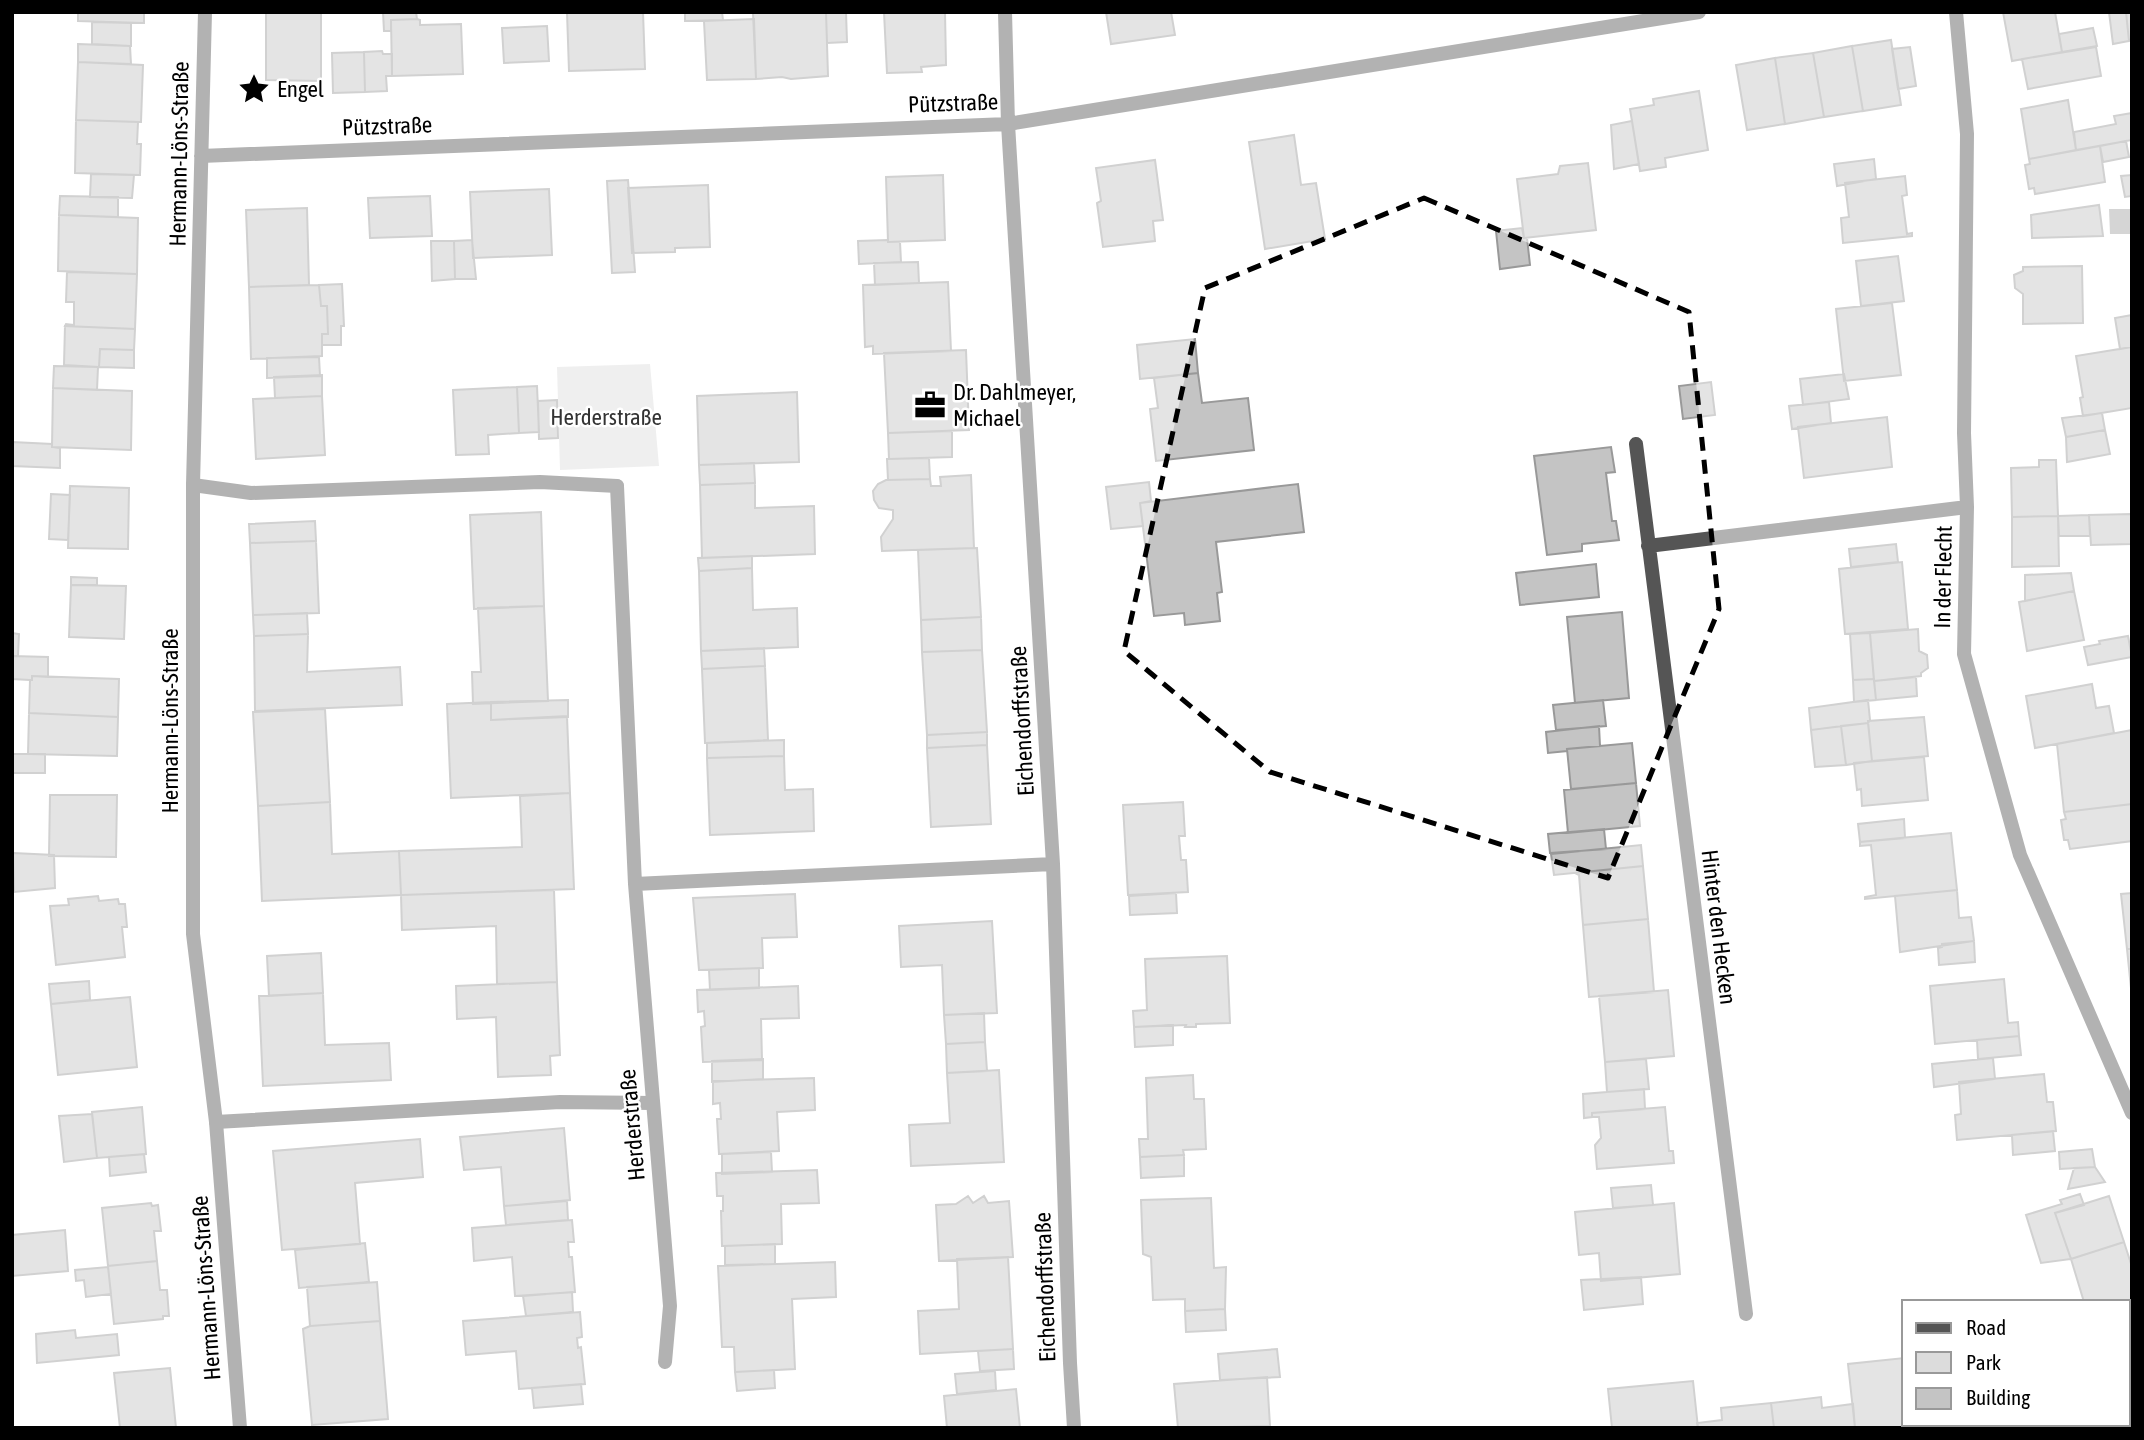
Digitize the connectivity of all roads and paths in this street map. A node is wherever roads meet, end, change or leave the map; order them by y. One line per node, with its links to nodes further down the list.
1 (205, 12): 6 (street, Hermann-Löns-Straße)
2 (1005, 12): 5 (street, Eichendorffstraße)
3 (1699, 12): 5 (street, Pützstraße)
4 (1956, 12): 9 (street, In der Flecht)
5 (1008, 124): 6 (street, Pützstraße); 11 (street, Eichendorffstraße)
6 (201, 156): 8 (street, Hermann-Löns-Straße)
7 (1636, 444): 10 (street, Hinter den Hecken)
8 (193, 485): 12 (street, Herderstraße); 15 (street, Hermann-Löns-Straße)
9 (1967, 507): 10 (street); 14 (street, In der Flecht)
10 (1647, 546): 16 (street, Hinter den Hecken)
11 (1054, 864): 12 (street); 19 (street, Eichendorffstraße)
12 (635, 884): 13 (street, Herderstraße)
13 (653, 1103): 15 (street); 17 (street, Herderstraße)
14 (2132, 1113)
15 (216, 1122): 18 (street, Hermann-Löns-Straße)
16 (1746, 1314)
17 (665, 1362)
18 (240, 1428)
19 (1074, 1428)

